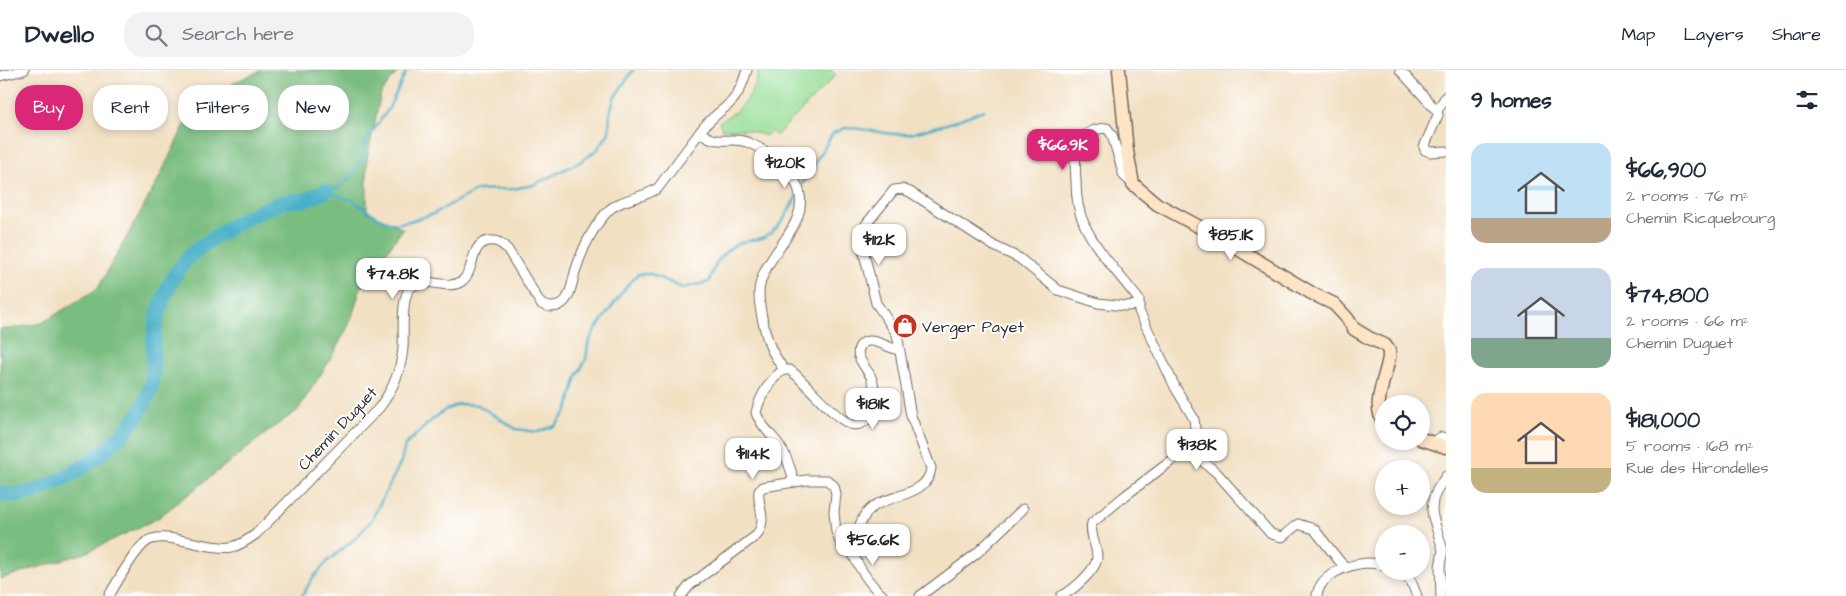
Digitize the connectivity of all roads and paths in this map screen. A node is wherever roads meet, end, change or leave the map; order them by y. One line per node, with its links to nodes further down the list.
1 (24, 70): 5 (street)
2 (747, 70): 8 (street)
3 (1119, 70): 10 (main road)
4 (1400, 70): 7 (street)
5 (0, 76)
6 (1446, 96): 7 (street)
7 (1437, 111): 9 (street)
8 (700, 132): 13 (street); 28 (street, Chemin Duguet)
9 (1446, 151)
10 (1133, 184): 11 (street); 14 (main road)
11 (1139, 305): 12 (street); 19 (street)
12 (899, 350): 13 (street); 23 (street)
13 (784, 370): 21 (street)
14 (1380, 395)
15 (1446, 438): 16 (street)
16 (1430, 440)
17 (1430, 442): 18 (main road)
18 (1446, 447)
19 (1187, 449): 25 (street); 31 (street)
20 (1446, 476): 34 (street)
21 (794, 482): 23 (street); 29 (street)
22 (1024, 509): 30 (street)
23 (849, 545): 27 (street)
24 (1375, 564): 25 (street)
25 (1345, 568): 32 (street)
26 (1408, 580): 33 (street)
27 (876, 594)
28 (109, 596)
29 (681, 596)
30 (920, 596)
31 (1060, 596)
32 (1317, 596)
33 (1418, 596)
34 (1441, 596)

